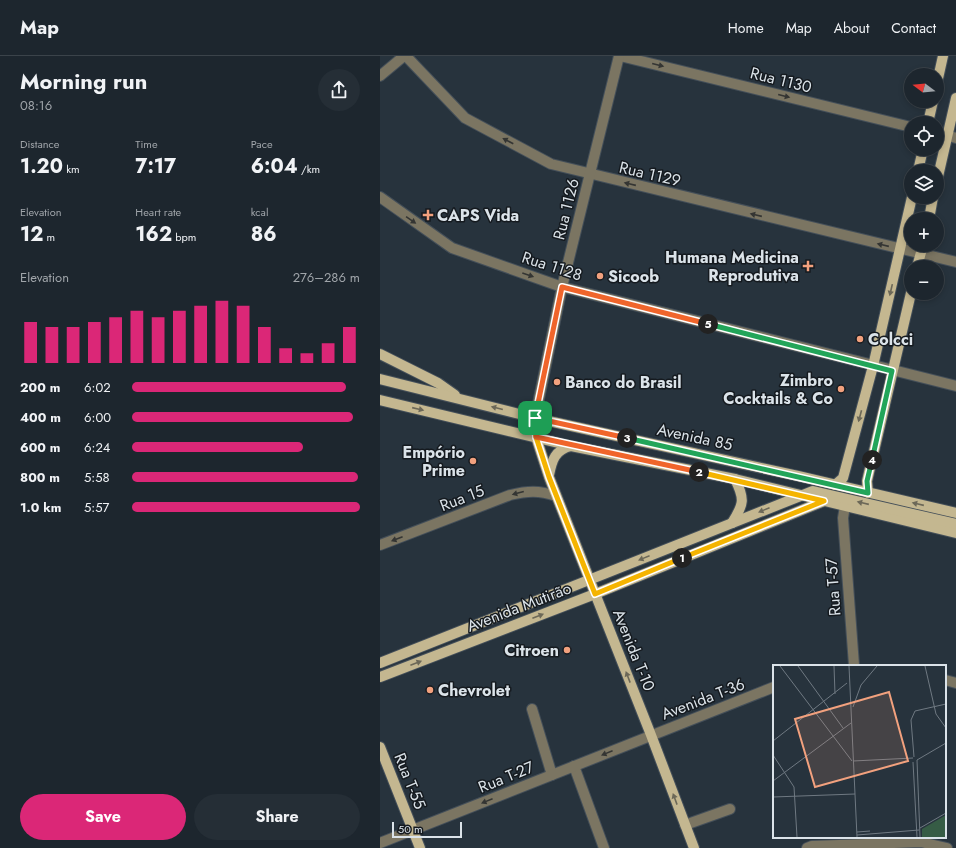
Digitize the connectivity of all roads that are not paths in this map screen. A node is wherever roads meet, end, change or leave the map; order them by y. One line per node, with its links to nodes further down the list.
1 (405, 56): 5 (street); 10 (street, Rua 1129, one-way to 1)
2 (620, 56): 7 (street, Rua 1130, one-way to 7); 10 (street, Rua 1126)
3 (943, 56): 4 (main road)
4 (940, 68)
5 (380, 76)
6 (956, 98): 8 (main road)
7 (904, 125)
8 (952, 137): 9 (main road)
9 (943, 164)
10 (590, 175): 13 (street, Rua 1129, one-way to 10); 17 (street, Rua 1126)
11 (380, 196): 17 (street, Rua 1128, one-way to 17)
12 (910, 204): 13 (main road)
13 (900, 249): 14 (street, Rua 1129); 20 (main road, one-way to 20)
14 (904, 249)
15 (928, 252): 16 (street, Rua 1129)
16 (956, 262)
17 (562, 287): 20 (street, Rua 1128); 26 (street, Rua 1126)
18 (909, 300): 21 (main road)
19 (380, 354): 24 (main road)
20 (873, 366): 21 (street, Rua 1128); 31 (main road, one-way to 31)
21 (892, 371): 23 (street, Rua 1128); 32 (main road)
22 (380, 380): 24 (main road, Avenida 85)
23 (956, 386)
24 (459, 399): 26 (main road, Avenida 85, one-way to 24)
25 (380, 400): 27 (main road, Avenida 85, one-way to 27)
26 (535, 418): 27 (main road, Avenida T-10); 31 (main road, Avenida 85)
27 (536, 437): 28 (main road, Avenida 85); 29 (main road, Avenida T-10)
28 (571, 446): 29 (main road); 30 (main road, Avenida 85)
29 (549, 477): 34 (main road, Avenida T-10)
30 (735, 479): 33 (main road, Avenida 85); 38 (main road)
31 (835, 485): 32 (main road, Avenida 85)
32 (868, 493): 37 (main road, Avenida 85, one-way to 32)
33 (800, 495): 35 (main road, Avenida 85); 38 (main road, Avenida Mutirão, one-way to 38); 39 (main road, one-way to 33)
34 (556, 496): 41 (street, Rua 15, one-way to 41); 42 (main road, Avenida T-10)
35 (824, 501): 36 (main road, Avenida 85); 43 (main road, Avenida Mutirão)
36 (845, 506): 40 (main road, Avenida 85); 45 (street, Rua T-57)
37 (956, 513)
38 (732, 523): 42 (main road, Avenida Mutirão, one-way to 42)
39 (956, 524)
40 (956, 533)
41 (380, 545)
42 (589, 580): 43 (main road, Avenida T-10); 44 (main road, Avenida Mutirão)
43 (595, 594): 46 (main road, Avenida Mutirão, one-way to 43); 51 (main road, Avenida T-10, one-way to 43)
44 (380, 663)
45 (855, 665)
46 (380, 677)
47 (946, 680): 48 (street)
48 (956, 683)
49 (773, 687): 51 (street, Avenida T-36)
50 (532, 709): 54 (street)
51 (647, 737): 53 (street, Rua T-27, one-way to 53); 56 (main road, Avenida T-10, one-way to 51)
52 (380, 747): 57 (main road, Rua T-55)
53 (574, 766): 54 (street, Rua T-27); 62 (street)
54 (552, 775): 57 (street, Rua T-27, one-way to 57)
55 (730, 809): 56 (street)
56 (685, 825): 63 (main road, Avenida T-10)
57 (414, 830): 59 (street, Rua T-27); 61 (main road, Rua T-55)
58 (921, 840): 60 (street); 64 (street)
59 (380, 843)
60 (809, 844)
61 (420, 848)
62 (604, 848)
63 (694, 848)
64 (947, 848)

